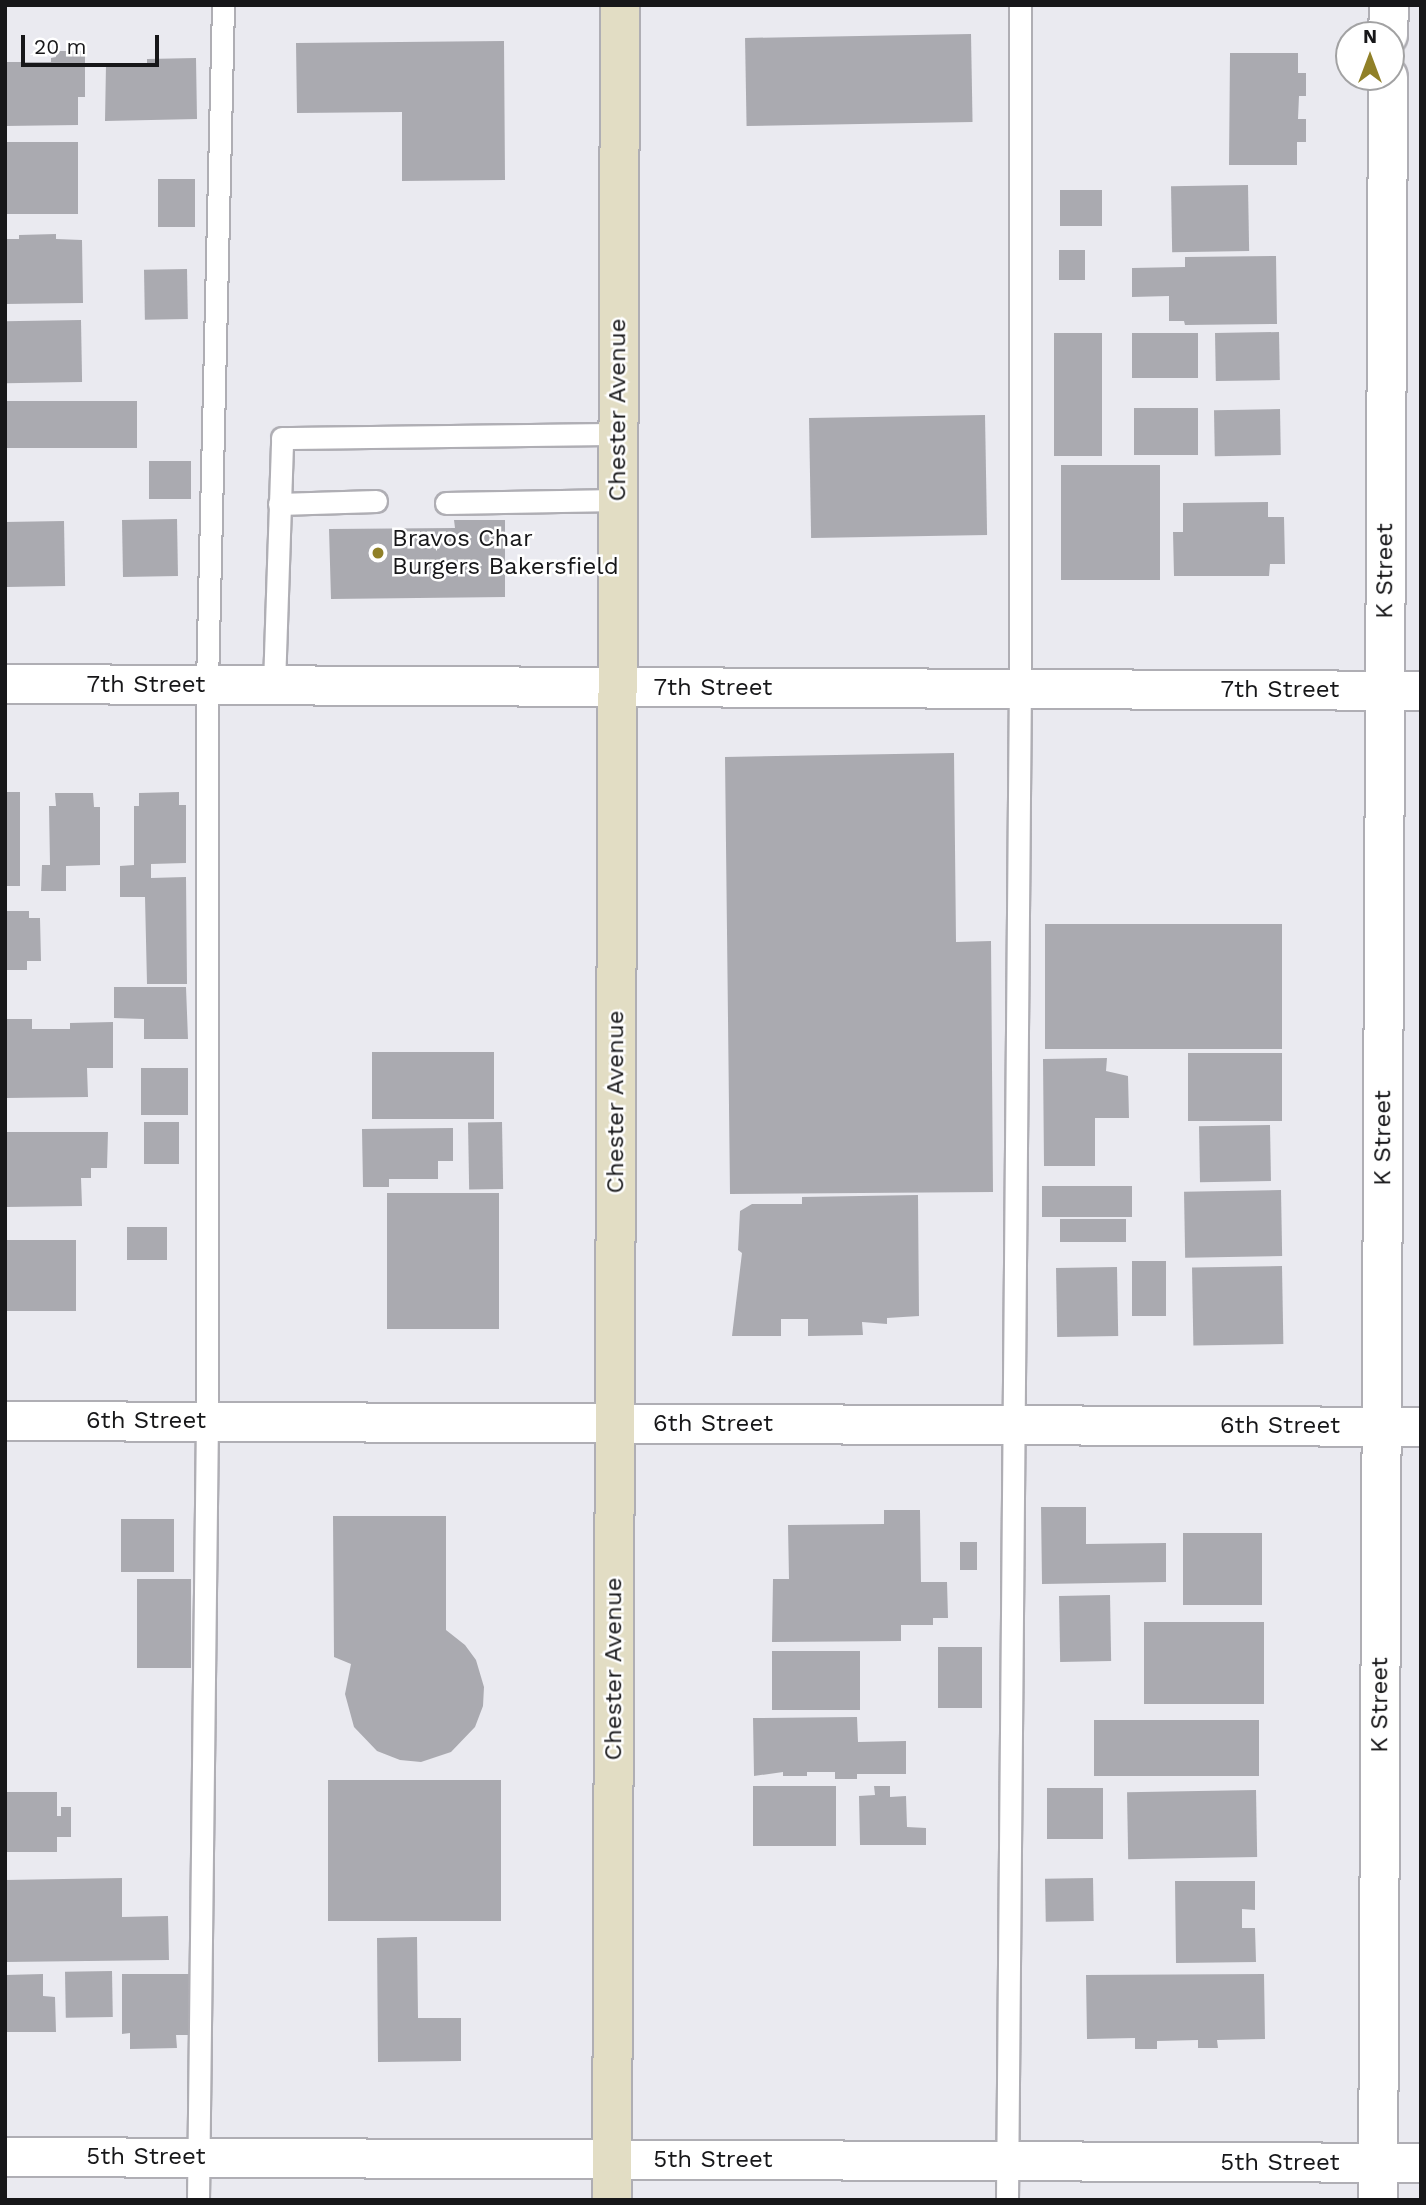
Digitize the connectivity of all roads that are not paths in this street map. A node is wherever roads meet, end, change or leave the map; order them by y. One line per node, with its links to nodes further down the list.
1 (223, 5): 11 (lane)
2 (620, 5): 5 (main road, Chester Avenue)
3 (1020, 5): 14 (lane)
4 (1388, 91): 15 (street, K Street)
5 (618, 435): 6 (main road, Chester Avenue); 9 (lane)
6 (618, 500): 8 (lane); 13 (main road, Chester Avenue)
7 (376, 501): 9 (lane)
8 (446, 503)
9 (279, 504): 12 (lane)
10 (5, 684): 11 (street, 7th Street)
11 (207, 684): 12 (street, 7th Street); 17 (lane)
12 (274, 685): 13 (street, 7th Street)
13 (617, 688): 14 (street, 7th Street); 18 (main road, Chester Avenue)
14 (1020, 689): 15 (street, 7th Street); 19 (lane)
15 (1403, 691): 20 (street, K Street)
16 (5, 1420): 17 (street, 6th Street)
17 (207, 1421): 18 (street, 6th Street); 23 (lane)
18 (615, 1424): 19 (street, 6th Street); 24 (main road, Chester Avenue)
19 (1012, 1425): 20 (street, 6th Street); 25 (lane)
20 (1381, 1427): 21 (street, 6th Street); 27 (street, K Street)
21 (1421, 1427)
22 (5, 2157): 23 (street, 5th Street)
23 (199, 2158): 24 (street, 5th Street); 28 (lane)
24 (612, 2160): 25 (street, 5th Street); 29 (main road, Chester Avenue)
25 (1006, 2161): 27 (street, 5th Street); 30 (lane)
26 (1421, 2163): 27 (street, 5th Street)
27 (1378, 2181)
28 (198, 2200)
29 (612, 2200)
30 (1007, 2200)

